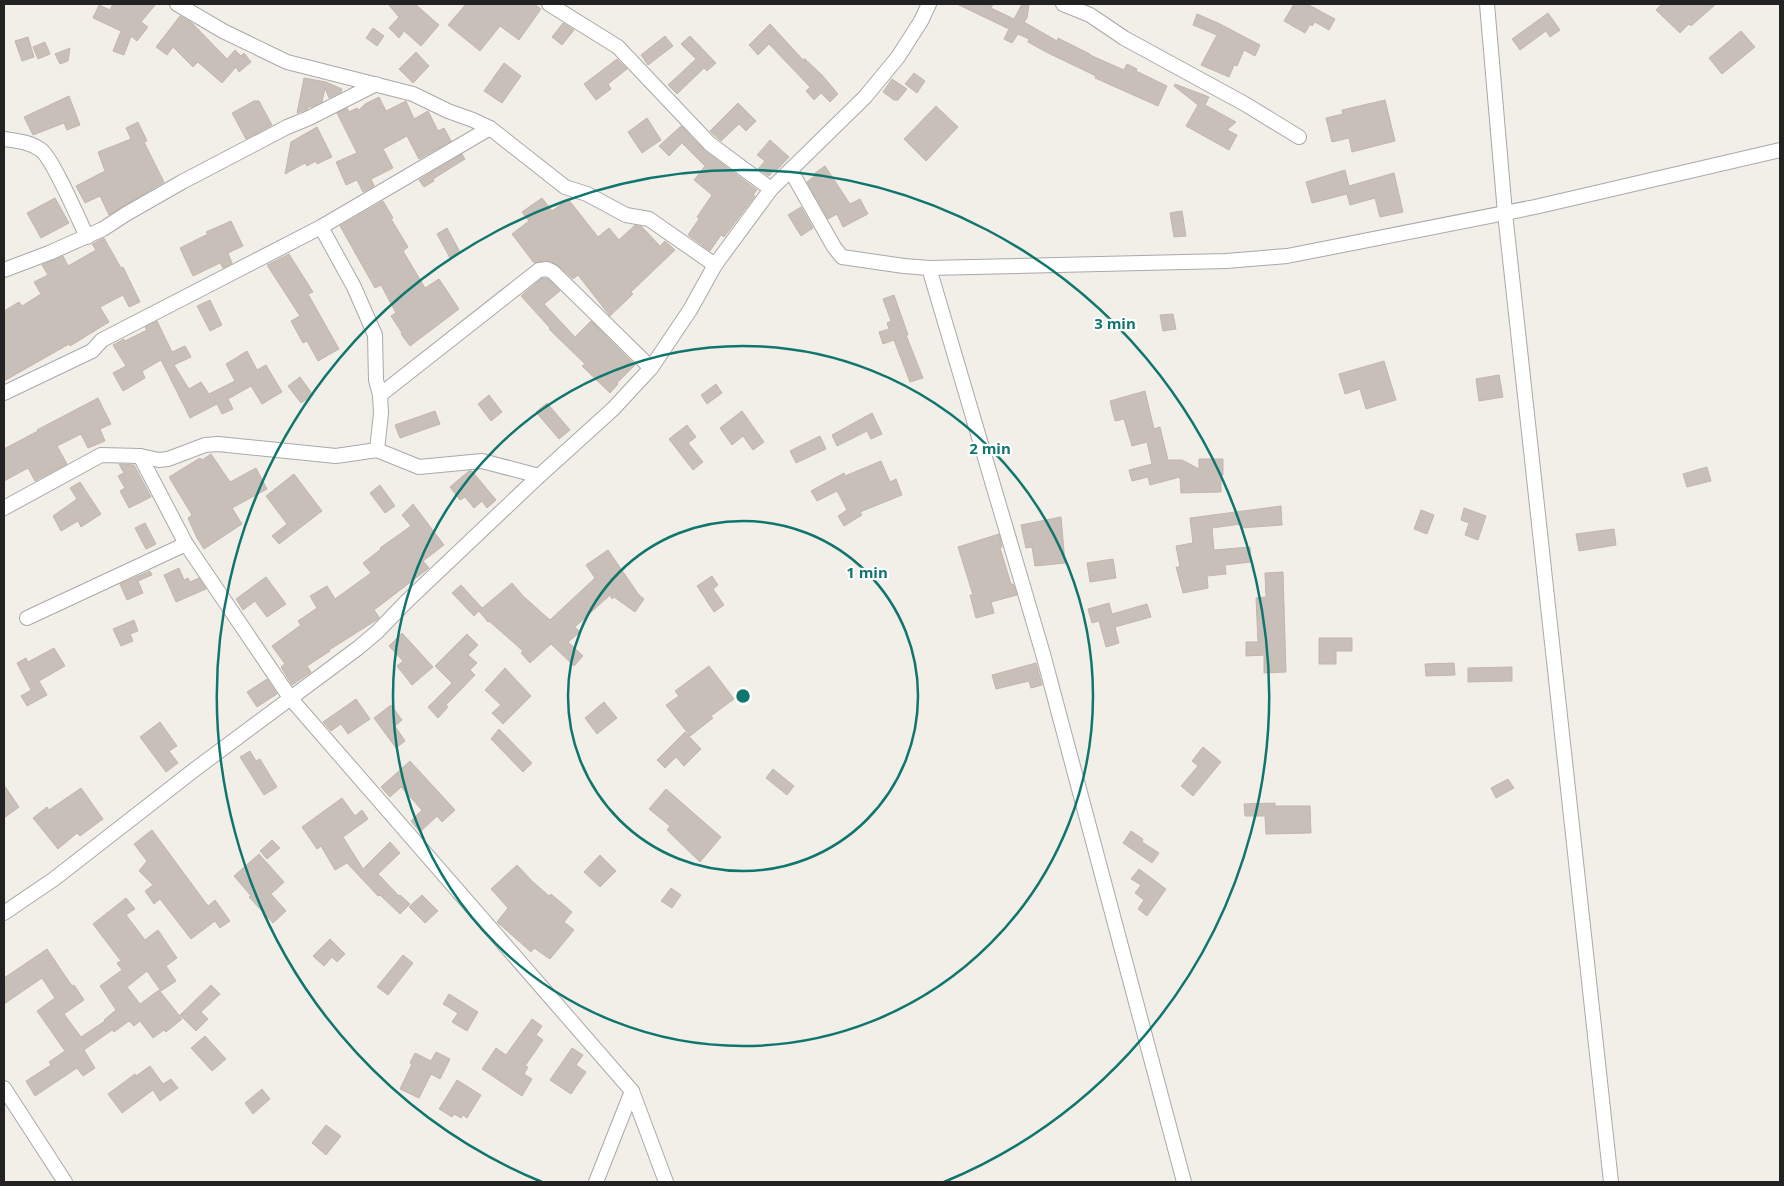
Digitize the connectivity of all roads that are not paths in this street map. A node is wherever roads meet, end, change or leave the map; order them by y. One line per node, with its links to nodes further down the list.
1 (178, 4): 6 (street)
2 (549, 4): 12 (street)
3 (930, 4): 11 (street)
4 (1063, 4): 8 (street)
5 (1487, 4): 13 (street)
6 (376, 84): 7 (street); 15 (street)
7 (490, 128): 14 (street); 16 (street)
8 (1299, 137)
9 (4, 140): 15 (street)
10 (1780, 150): 13 (street)
11 (790, 171): 12 (street); 17 (street)
12 (771, 189): 16 (street)
13 (1505, 213): 17 (street); 36 (street)
14 (321, 227): 20 (street); 21 (street)
15 (87, 237): 18 (street)
16 (715, 265): 19 (street)
17 (929, 268): 35 (street)
18 (4, 270)
19 (651, 368): 21 (street); 24 (street)
20 (4, 393)
21 (380, 395): 22 (street)
22 (377, 450): 23 (street); 24 (street)
23 (140, 456): 25 (street); 26 (street)
24 (539, 476): 28 (street)
25 (4, 508)
26 (186, 544): 27 (street); 28 (street)
27 (27, 618)
28 (291, 699): 29 (street); 31 (street)
29 (4, 913)
30 (4, 1088): 32 (street)
31 (632, 1091): 33 (street); 34 (street)
32 (65, 1182)
33 (596, 1182)
34 (666, 1182)
35 (1184, 1182)
36 (1611, 1182)

